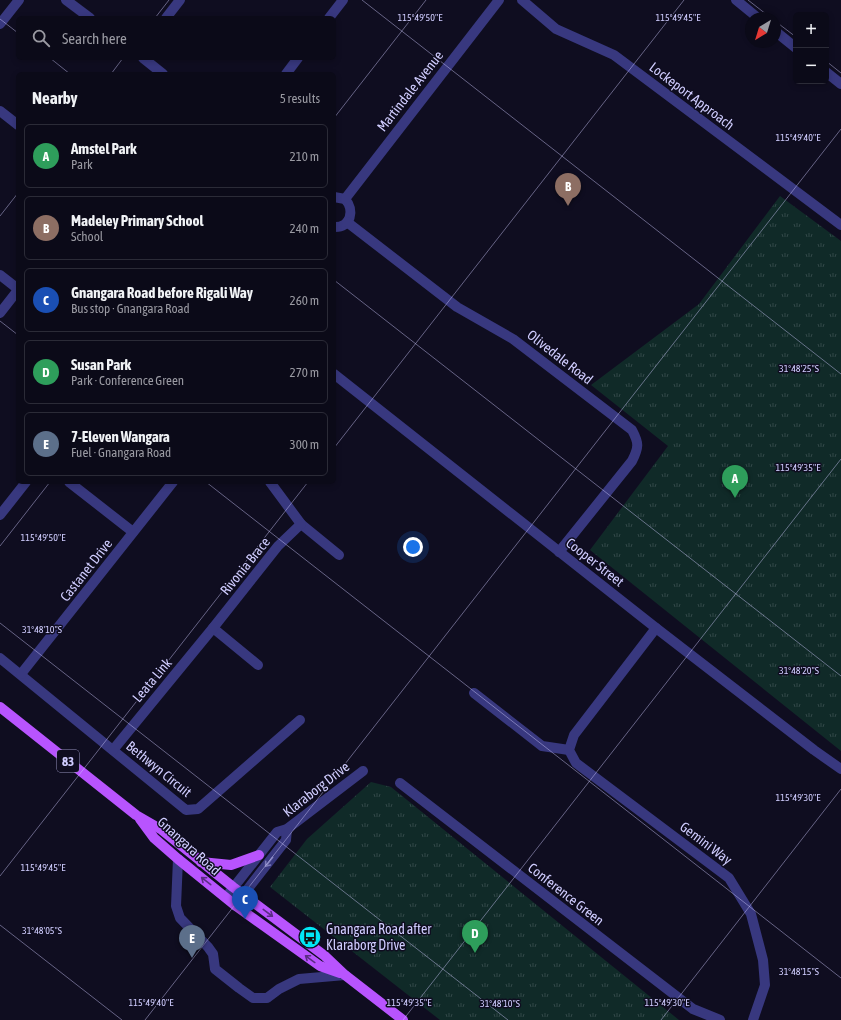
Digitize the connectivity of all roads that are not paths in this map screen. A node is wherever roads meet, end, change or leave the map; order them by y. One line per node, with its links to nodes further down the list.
1 (19, 0): 12 (street)
2 (66, 0): 9 (street)
3 (180, 0): 10 (street)
4 (343, 0): 11 (street)
5 (498, 0): 24 (street, Martindale Avenue)
6 (522, 0): 26 (street, Lockeport Approach)
7 (736, 0): 8 (street)
8 (751, 12)
9 (87, 16)
10 (168, 16)
11 (331, 16)
12 (0, 24)
13 (781, 36): 14 (street)
14 (793, 46)
15 (146, 60): 17 (street)
16 (296, 60): 18 (street)
17 (160, 72)
18 (288, 72)
19 (829, 74): 20 (street)
20 (841, 84)
21 (0, 111): 22 (street)
22 (16, 123)
23 (336, 197): 24 (street)
24 (345, 199): 25 (street)
25 (347, 222): 27 (street); 40 (street, Olivedale Road)
26 (841, 225)
27 (336, 227)
28 (0, 275): 29 (street)
29 (16, 288)
30 (16, 293): 31 (street)
31 (0, 313)
32 (336, 376): 40 (street, Cooper Street)
33 (24, 484): 37 (street)
34 (72, 484): 39 (street)
35 (171, 484): 39 (street, Castanet Drive)
36 (271, 484): 38 (street)
37 (0, 515)
38 (301, 524): 41 (street); 42 (street, Rivonia Brace)
39 (133, 532): 46 (street, Castanet Drive)
40 (559, 552): 43 (street, Cooper Street)
41 (339, 555)
42 (213, 628): 45 (street); 50 (street, Leata Link)
43 (656, 628): 51 (street); 52 (street, Cooper Street)
44 (0, 658): 46 (street, Bethwyn Circuit)
45 (258, 664)
46 (21, 674): 50 (street, Bethwyn Circuit)
47 (474, 693): 51 (street)
48 (0, 706): 55 (main road, Gnangara Road / 83)
49 (300, 720): 50 (street, Bethwyn Circuit)
50 (113, 750)
51 (570, 750): 67 (street, Gemini Way)
52 (841, 768)
53 (362, 771): 56 (street, Klaraborg Drive)
54 (400, 783): 66 (street, Conference Green)
55 (136, 815): 58 (main road, Gnangara Road / 83); 59 (main road, Gnangara Road / 83)
56 (287, 829): 57 (street, Klaraborg Drive); 61 (street, Klaraborg Drive, one-way to 61)
57 (259, 855): 59 (main road); 60 (street, Klaraborg Drive)
58 (178, 859): 62 (main road, Gnangara Road / 83, one-way to 58); 64 (street)
59 (201, 862): 60 (main road, Gnangara Road / 83)
60 (233, 887): 61 (main road, Gnangara Road / 83); 62 (street, Klaraborg Drive)
61 (243, 895): 63 (street, Klaraborg Drive); 64 (main road, Gnangara Road / 83, one-way to 64)
62 (226, 897): 63 (main road, Gnangara Road / 83)
63 (236, 906): 64 (main road, Gnangara Road / 83, one-way to 63)
64 (345, 975): 65 (main road, Gnangara Road / 83)
65 (403, 1020)
66 (720, 1020)
67 (754, 1020)

